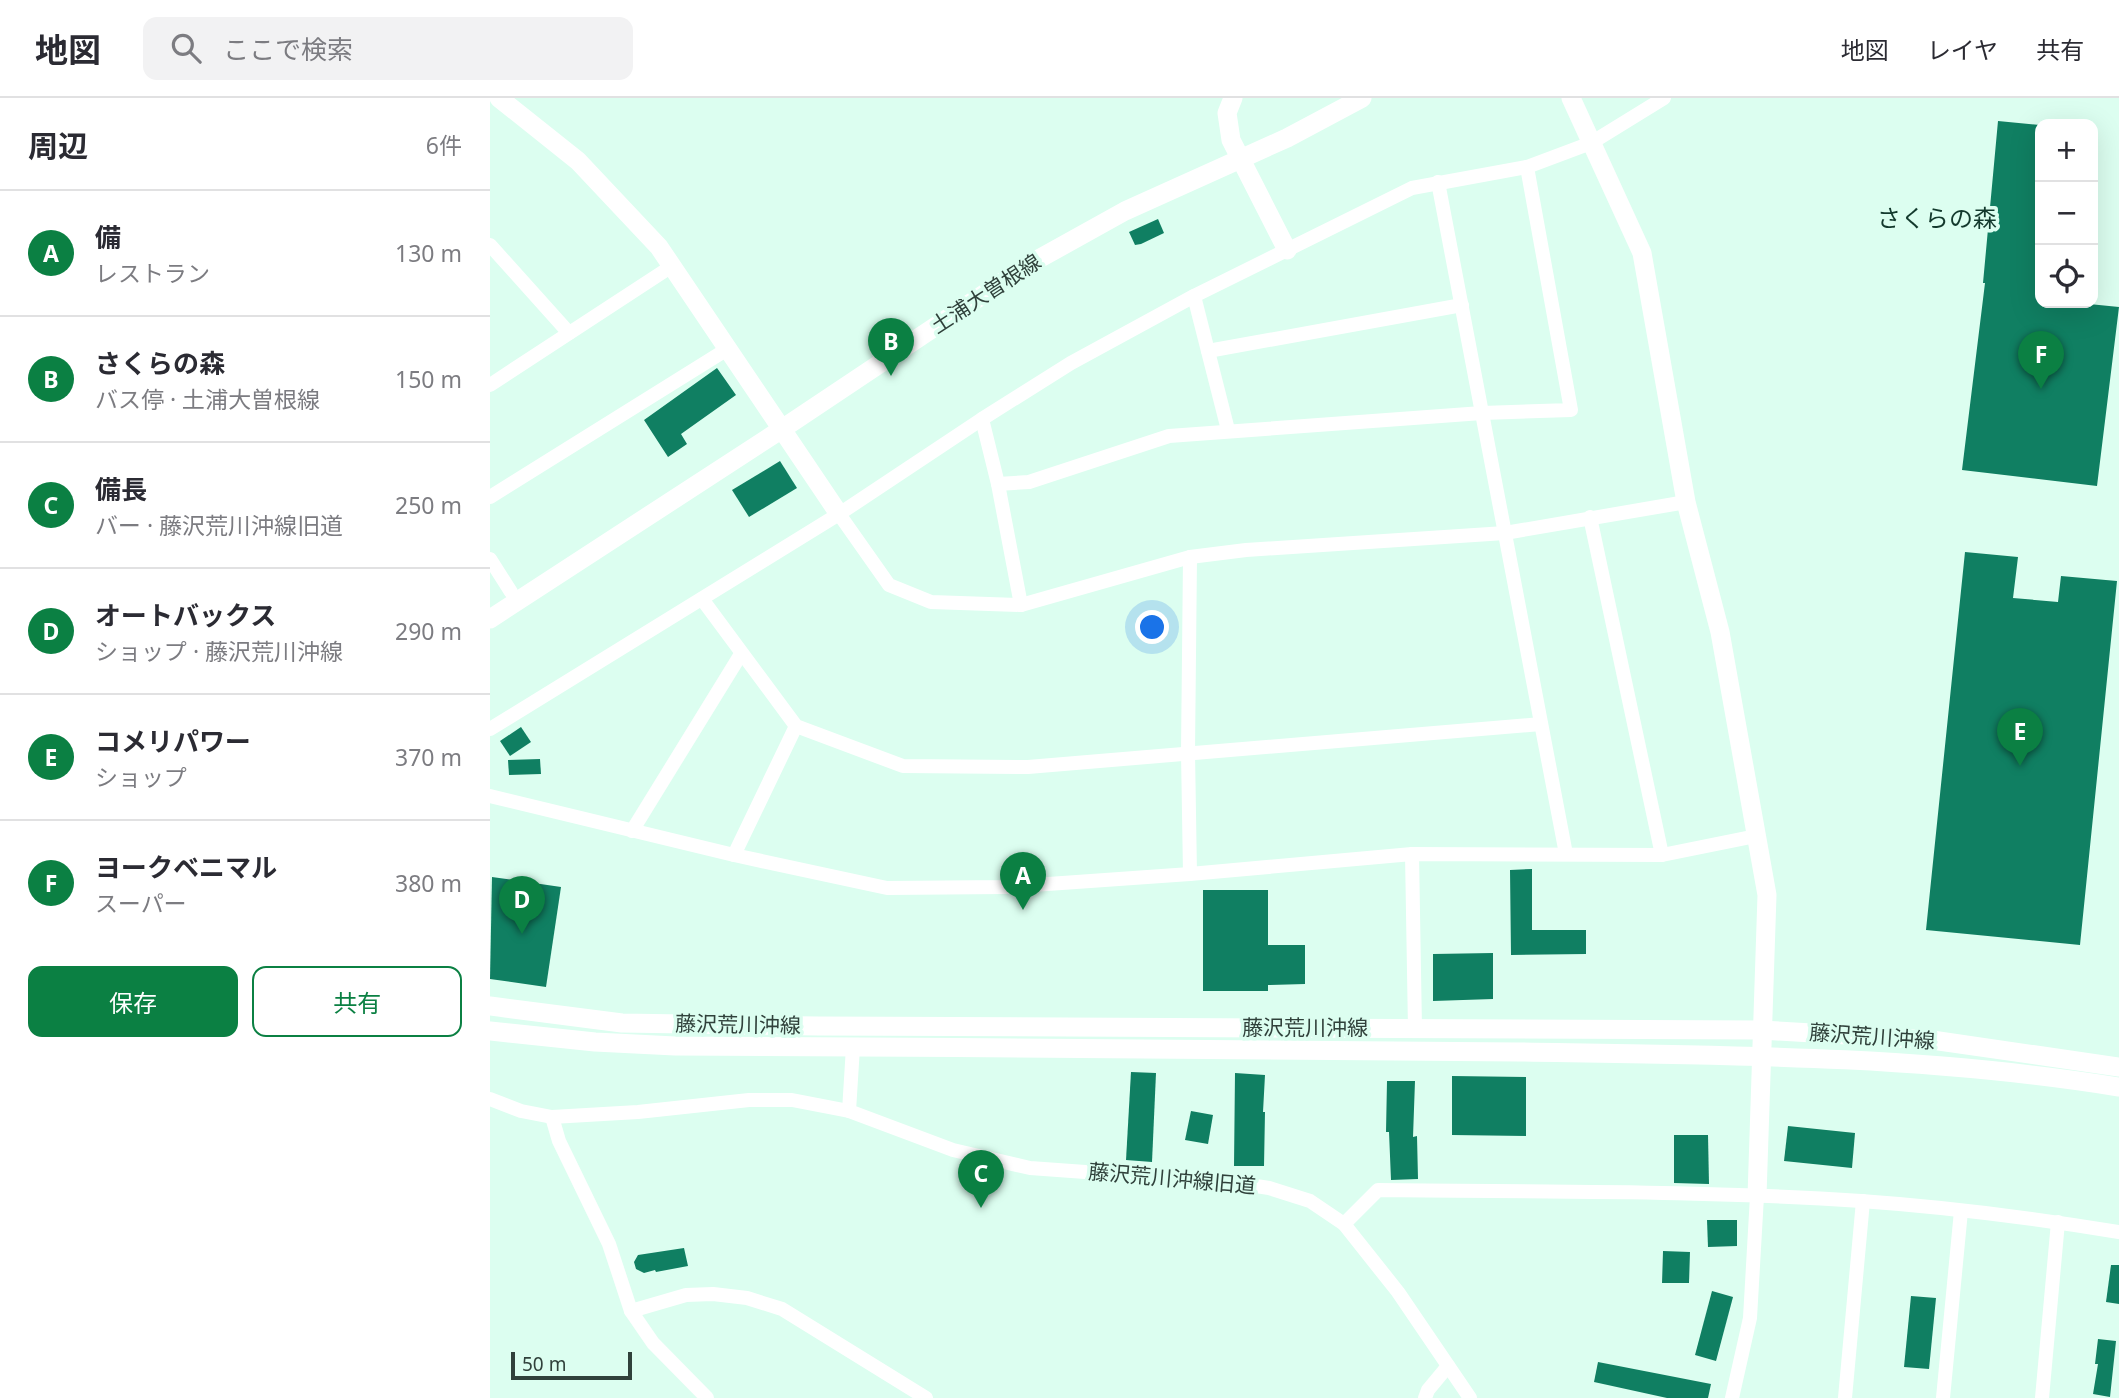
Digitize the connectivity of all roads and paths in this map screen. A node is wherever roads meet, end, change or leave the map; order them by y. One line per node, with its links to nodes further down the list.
1 (499, 98): 12 (main road)
2 (1233, 98): 7 (main road)
3 (1362, 98): 7 (main road, 土浦大曽根線)
4 (1571, 98): 6 (main road)
5 (1664, 98): 6 (street)
6 (1591, 143): 8 (street); 25 (main road)
7 (1239, 159): 11 (main road); 21 (main road, 土浦大曽根線)
8 (1527, 167): 9 (street); 19 (street)
9 (1438, 182): 11 (street); 14 (street)
10 (490, 245): 15 (street)
11 (1287, 250): 13 (street)
12 (672, 266): 15 (street); 16 (main road)
13 (1194, 296): 17 (street); 20 (street)
14 (1462, 305): 17 (street); 19 (street)
15 (569, 333): 18 (street)
16 (729, 348): 21 (main road); 24 (street)
17 (1208, 351): 22 (street)
18 (490, 385)
19 (1482, 413): 22 (street); 28 (street)
20 (982, 419): 23 (street); 26 (street)
21 (782, 429): 26 (main road); 34 (main road, 土浦大曽根線)
22 (1228, 430): 23 (street)
23 (998, 484): 33 (street)
24 (490, 497)
25 (1686, 502): 27 (street); 42 (main road)
26 (839, 514): 32 (street); 33 (street)
27 (1590, 517): 28 (street); 46 (street)
28 (1505, 533): 29 (street); 36 (street)
29 (1190, 557): 33 (street); 39 (street)
30 (490, 559): 31 (street)
31 (511, 592)
32 (702, 599): 35 (street); 38 (street)
33 (1021, 605)
34 (490, 619)
35 (741, 654): 37 (street); 41 (street)
36 (1541, 724): 39 (street); 44 (street)
37 (796, 726): 39 (street); 45 (street)
38 (490, 729)
39 (1188, 752): 47 (street)
40 (490, 796): 41 (street)
41 (632, 831): 45 (street)
42 (1756, 836): 46 (street); 50 (main road)
43 (1412, 854): 44 (street); 47 (street); 49 (street)
44 (1566, 854): 46 (street)
45 (734, 855): 47 (street)
46 (1662, 855)
47 (1190, 874)
48 (490, 1006): 49 (main road, 藤沢荒川沖線)
49 (1415, 1029): 50 (main road, 藤沢荒川沖線)
50 (1761, 1030): 53 (main road); 54 (main road, 藤沢荒川沖線)
51 (490, 1031): 52 (main road, 藤沢荒川沖線)
52 (853, 1047): 53 (main road, 藤沢荒川沖線); 57 (street)
53 (1761, 1056): 55 (main road, 藤沢荒川沖線); 59 (main road)
54 (2119, 1067)
55 (2119, 1087)
56 (490, 1099): 58 (street, 藤沢荒川沖線旧道)
57 (849, 1111): 58 (street, 藤沢荒川沖線旧道); 63 (street, 藤沢荒川沖線旧道)
58 (552, 1116): 65 (street)
59 (1757, 1196): 60 (street); 63 (street); 71 (street)
60 (1863, 1201): 61 (street); 72 (street)
61 (1961, 1211): 62 (street); 73 (street)
62 (2058, 1222): 64 (street); 74 (street)
63 (1344, 1224): 66 (street, 藤沢荒川沖線旧道)
64 (2119, 1232)
65 (631, 1311): 67 (street); 68 (street)
66 (1448, 1366): 69 (street); 70 (street, 藤沢荒川沖線旧道)
67 (707, 1398)
68 (926, 1398)
69 (1425, 1398)
70 (1470, 1398)
71 (1732, 1398)
72 (1844, 1398)
73 (1943, 1398)
74 (2042, 1398)

